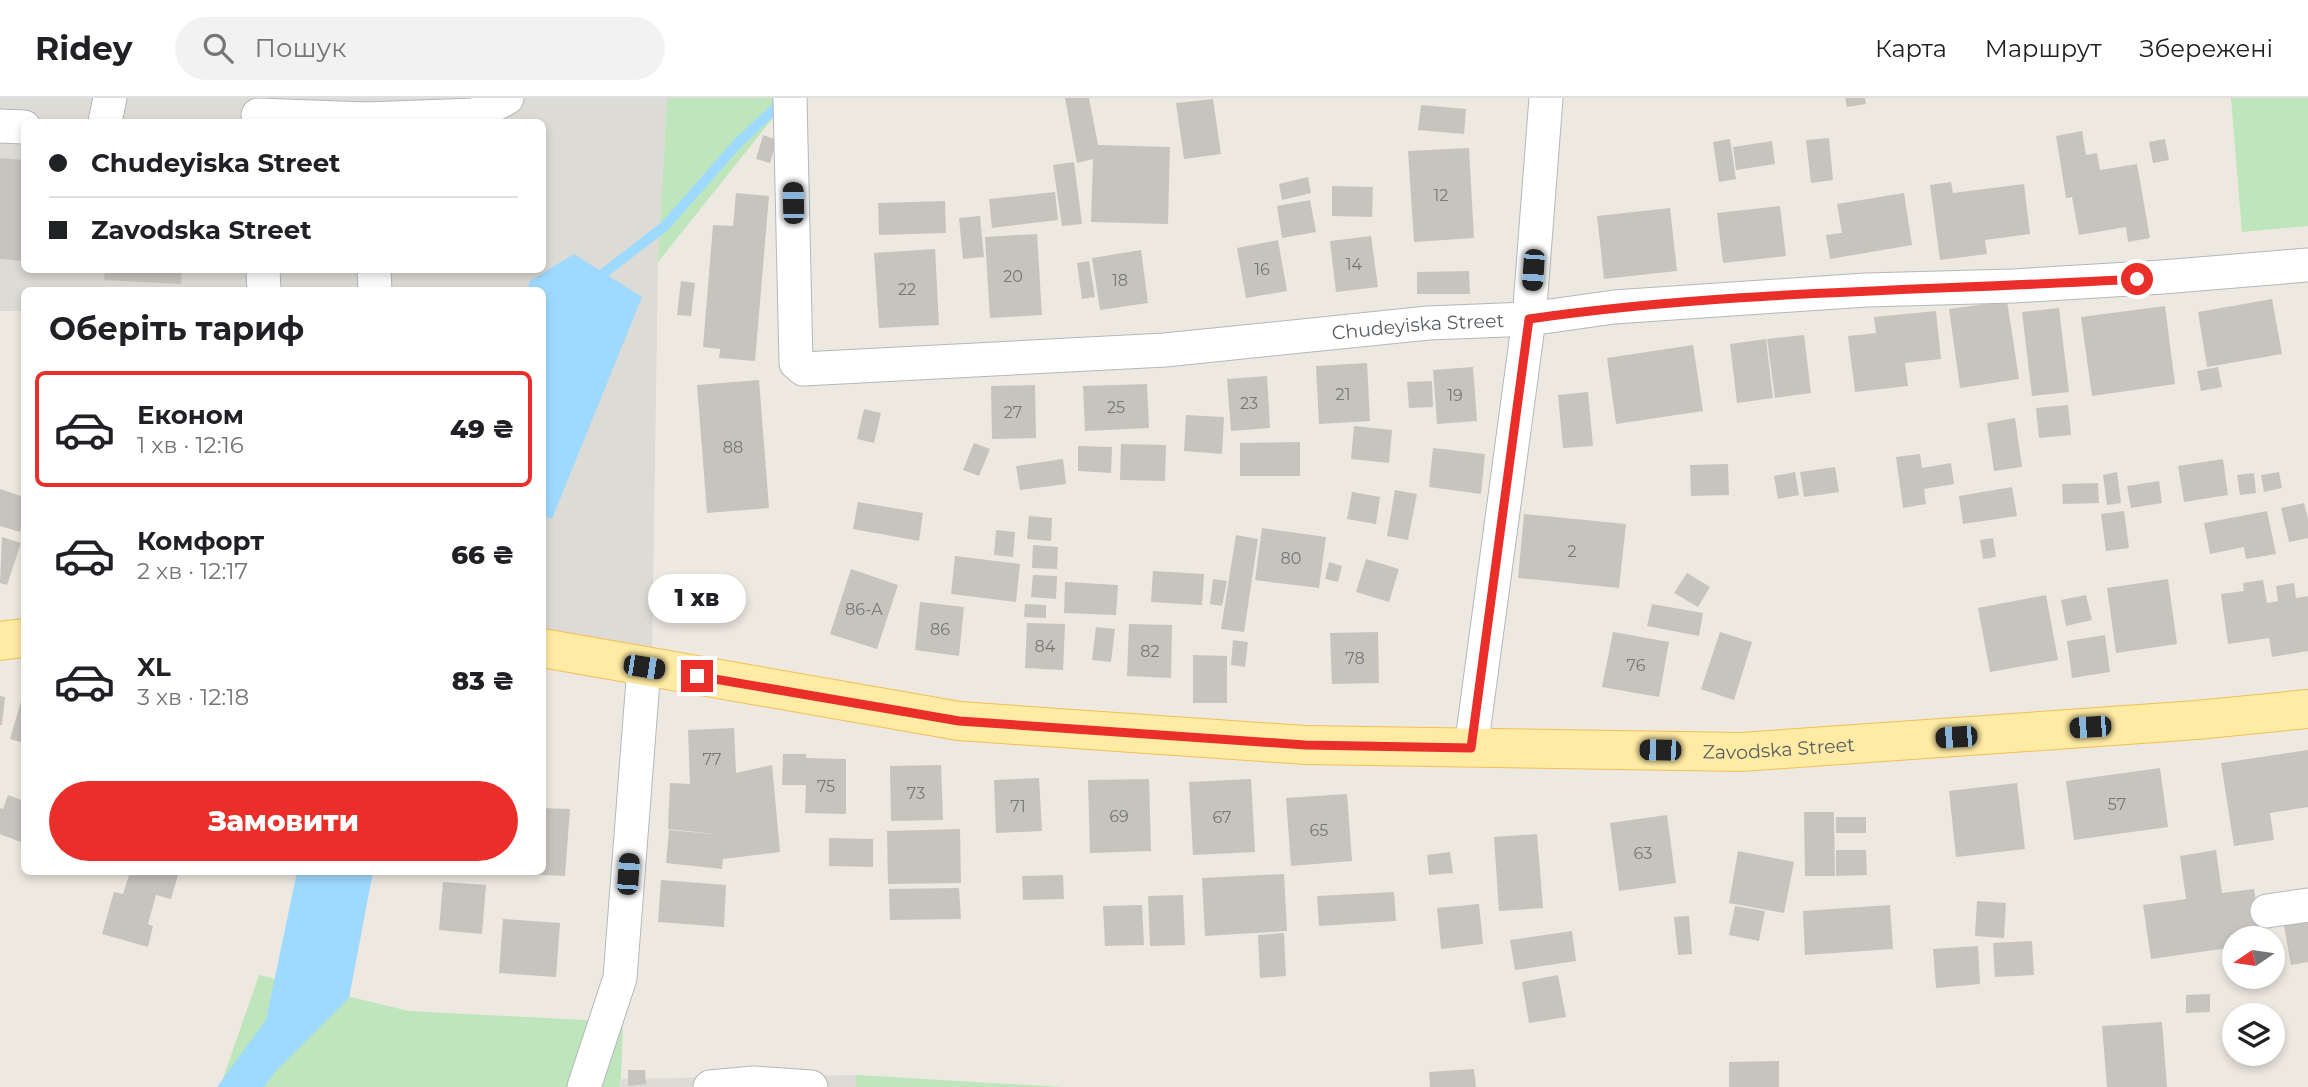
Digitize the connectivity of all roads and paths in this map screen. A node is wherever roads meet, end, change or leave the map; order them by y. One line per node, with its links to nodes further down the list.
1 (110, 98): 6 (street)
2 (507, 98): 8 (street)
3 (790, 98): 12 (street, Chudeyiska Street)
4 (1546, 98): 12 (street)
5 (258, 112): 7 (street)
6 (106, 119)
7 (342, 119)
8 (402, 119)
9 (0, 126): 10 (street)
10 (21, 127)
11 (2308, 265): 12 (street, Chudeyiska Street)
12 (1529, 319): 18 (street)
13 (21, 638): 14 (main road)
14 (0, 641)
15 (546, 650): 16 (main road, Zavodska Street)
16 (644, 667): 18 (main road, Zavodska Street); 21 (street)
17 (2308, 709): 18 (main road, Zavodska Street)
18 (1471, 748)
19 (2308, 905): 20 (street)
20 (2267, 911)
21 (584, 1087)
22 (710, 1087): 23 (street)
23 (811, 1087)

